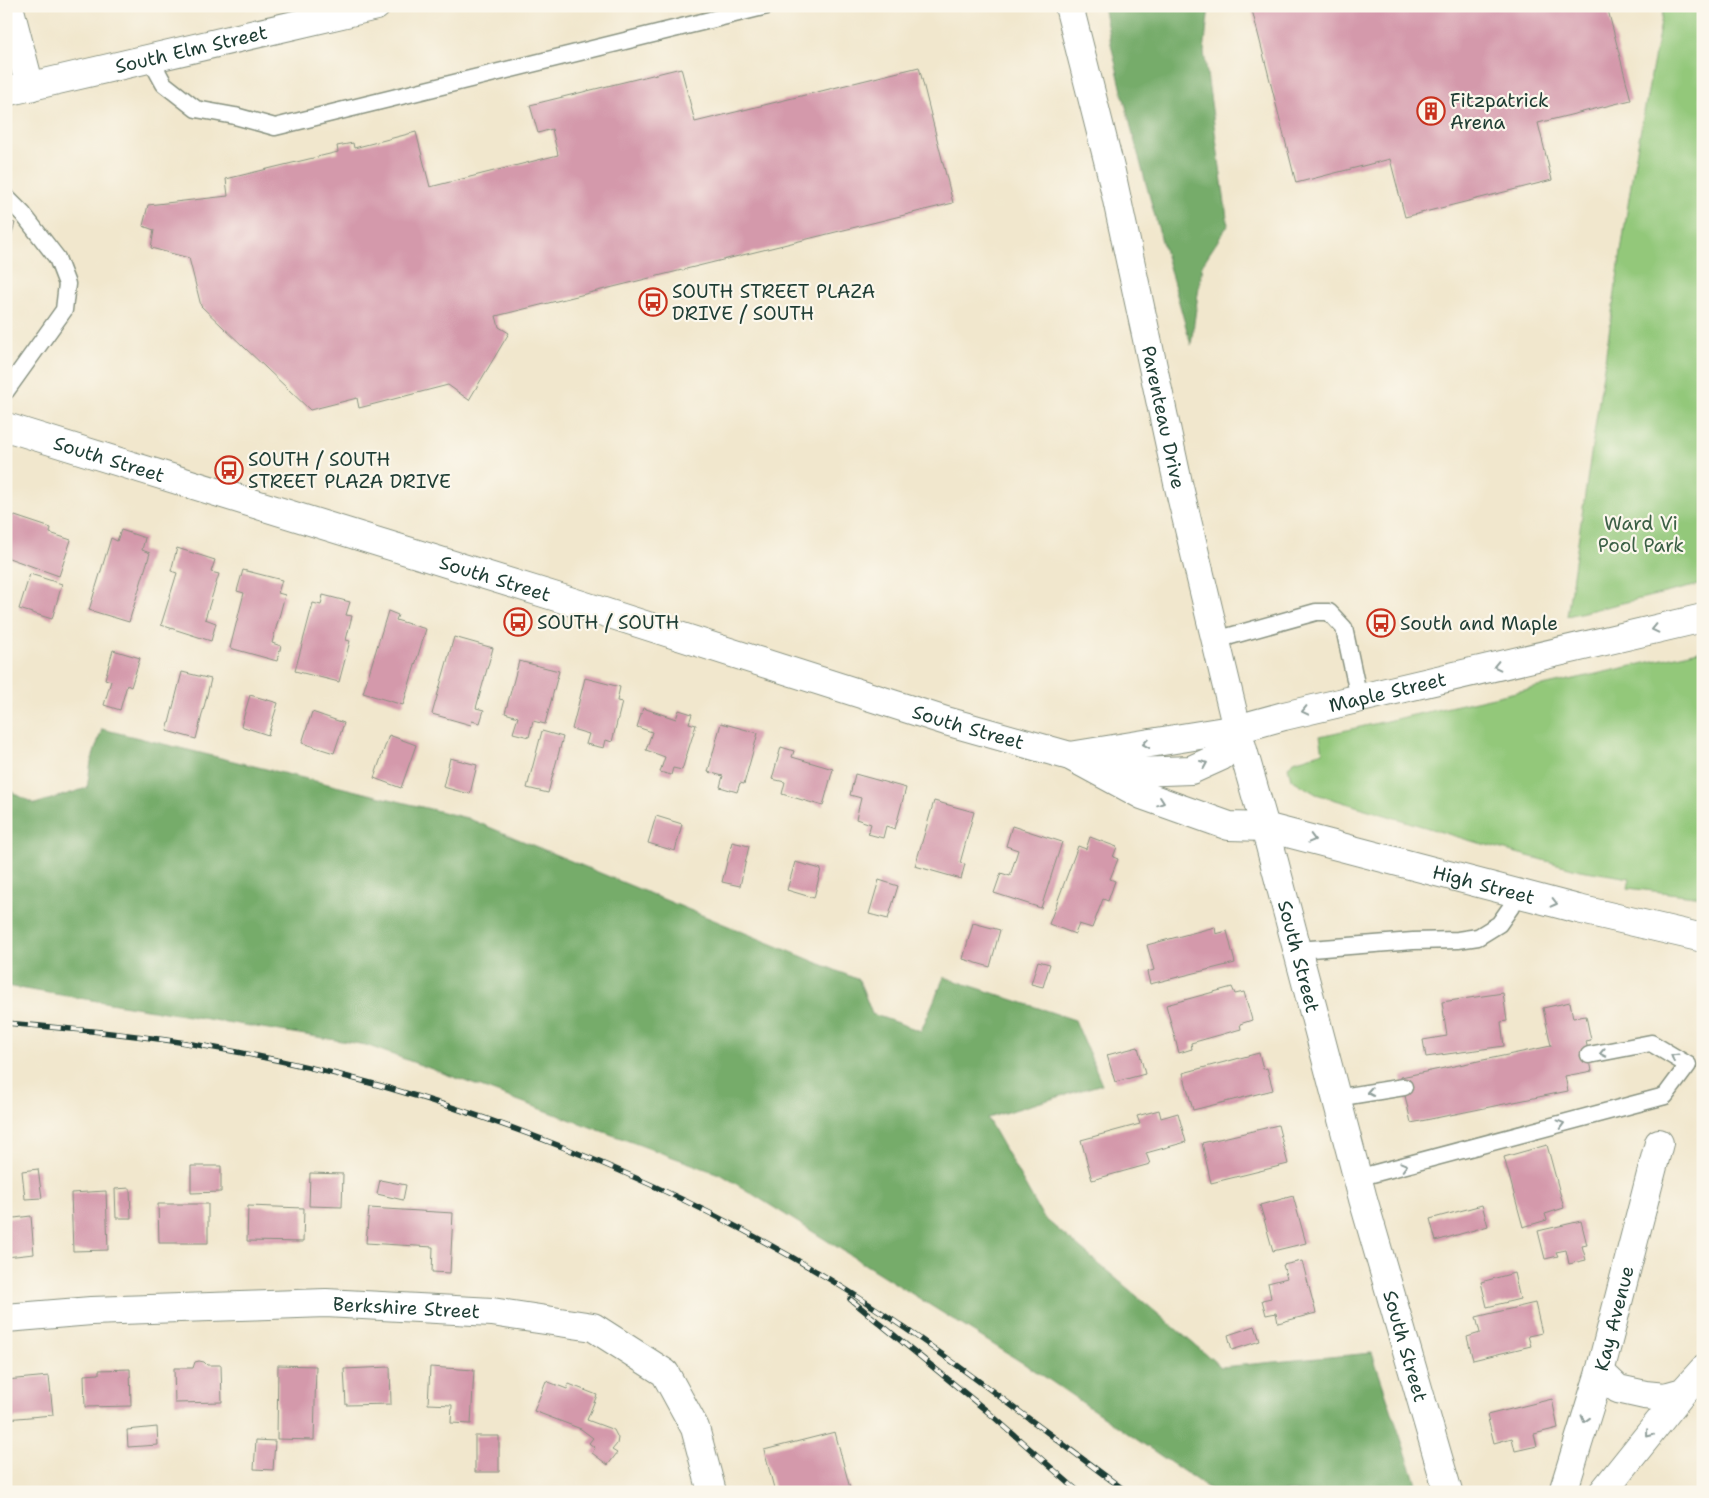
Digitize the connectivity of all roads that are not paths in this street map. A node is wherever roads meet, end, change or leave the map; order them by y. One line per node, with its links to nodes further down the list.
1 (9, 6): 6 (main road)
2 (376, 6): 5 (main road, South Elm Street)
3 (767, 6): 5 (lane)
4 (1069, 6): 11 (main road, Parenteau Drive)
5 (151, 60): 6 (main road, South Elm Street)
6 (18, 90)
7 (6, 197): 8 (lane)
8 (6, 391)
9 (6, 427): 14 (main road, South Street)
10 (1703, 618): 12 (main road, Maple Street, one-way to 12)
11 (1216, 640): 12 (lane); 13 (main road, Parenteau Drive)
12 (1359, 698): 13 (main road, Maple Street, one-way to 13)
13 (1237, 729): 14 (main road); 15 (main road, Parenteau Drive)
14 (1070, 756): 15 (main road, South Street, one-way to 15)
15 (1265, 827): 16 (main road, High Street, one-way to 16); 18 (main road, South Street)
16 (1520, 894): 17 (main road, High Street, one-way to 17); 18 (lane)
17 (1703, 938)
18 (1298, 950): 21 (main road, South Street)
19 (1589, 1055): 23 (lane, one-way to 19)
20 (1404, 1087): 21 (lane, one-way to 21)
21 (1336, 1098): 23 (main road, South Street)
22 (1658, 1143): 26 (main road, Kay Avenue)
23 (1357, 1178): 30 (main road, South Street)
24 (6, 1318): 29 (main road, Berkshire Street)
25 (1703, 1370): 27 (main road)
26 (1600, 1372): 27 (main road); 31 (main road, Kay Avenue, one-way to 31)
27 (1683, 1392): 28 (main road, one-way to 28)
28 (1605, 1490)
29 (712, 1492)
30 (1448, 1492)
31 (1563, 1492)

